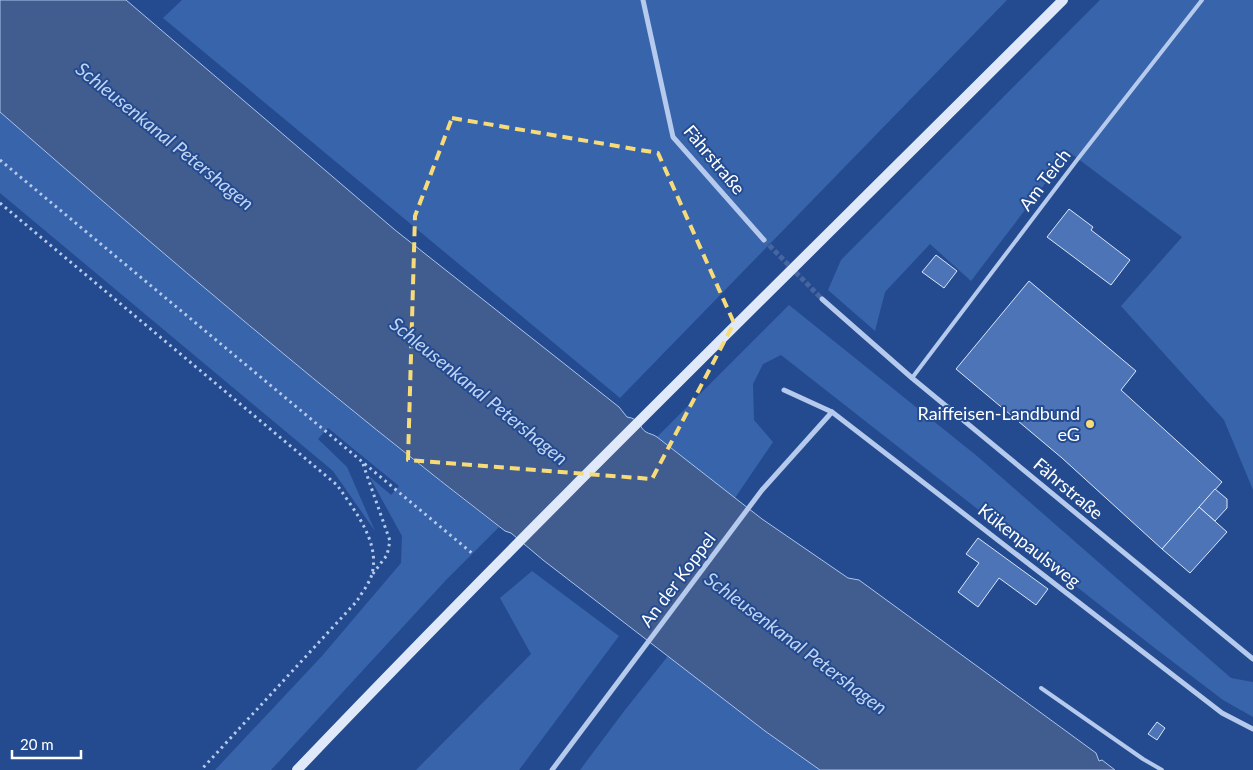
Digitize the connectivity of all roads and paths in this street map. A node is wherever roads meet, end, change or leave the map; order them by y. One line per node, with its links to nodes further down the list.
1 (643, 0): 6 (street, Fährstraße)
2 (1063, 0): 18 (main road)
3 (1202, 0): 8 (lane, Am Teich)
4 (0, 160): 11 (path)
5 (0, 203): 13 (path)
6 (764, 240)
7 (822, 299): 8 (street, Fährstraße)
8 (912, 378): 14 (street, Fährstraße)
9 (784, 390): 10 (street, Kükenpaulsweg)
10 (832, 412): 16 (street, Kükenpaulsweg); 19 (street, An der Koppel)
11 (363, 464): 12 (path); 13 (path)
12 (473, 554)
13 (370, 578): 17 (path)
14 (1253, 659)
15 (1041, 688): 20 (lane)
16 (1253, 729)
17 (201, 770)
18 (297, 770)
19 (552, 770)
20 (1162, 770)

